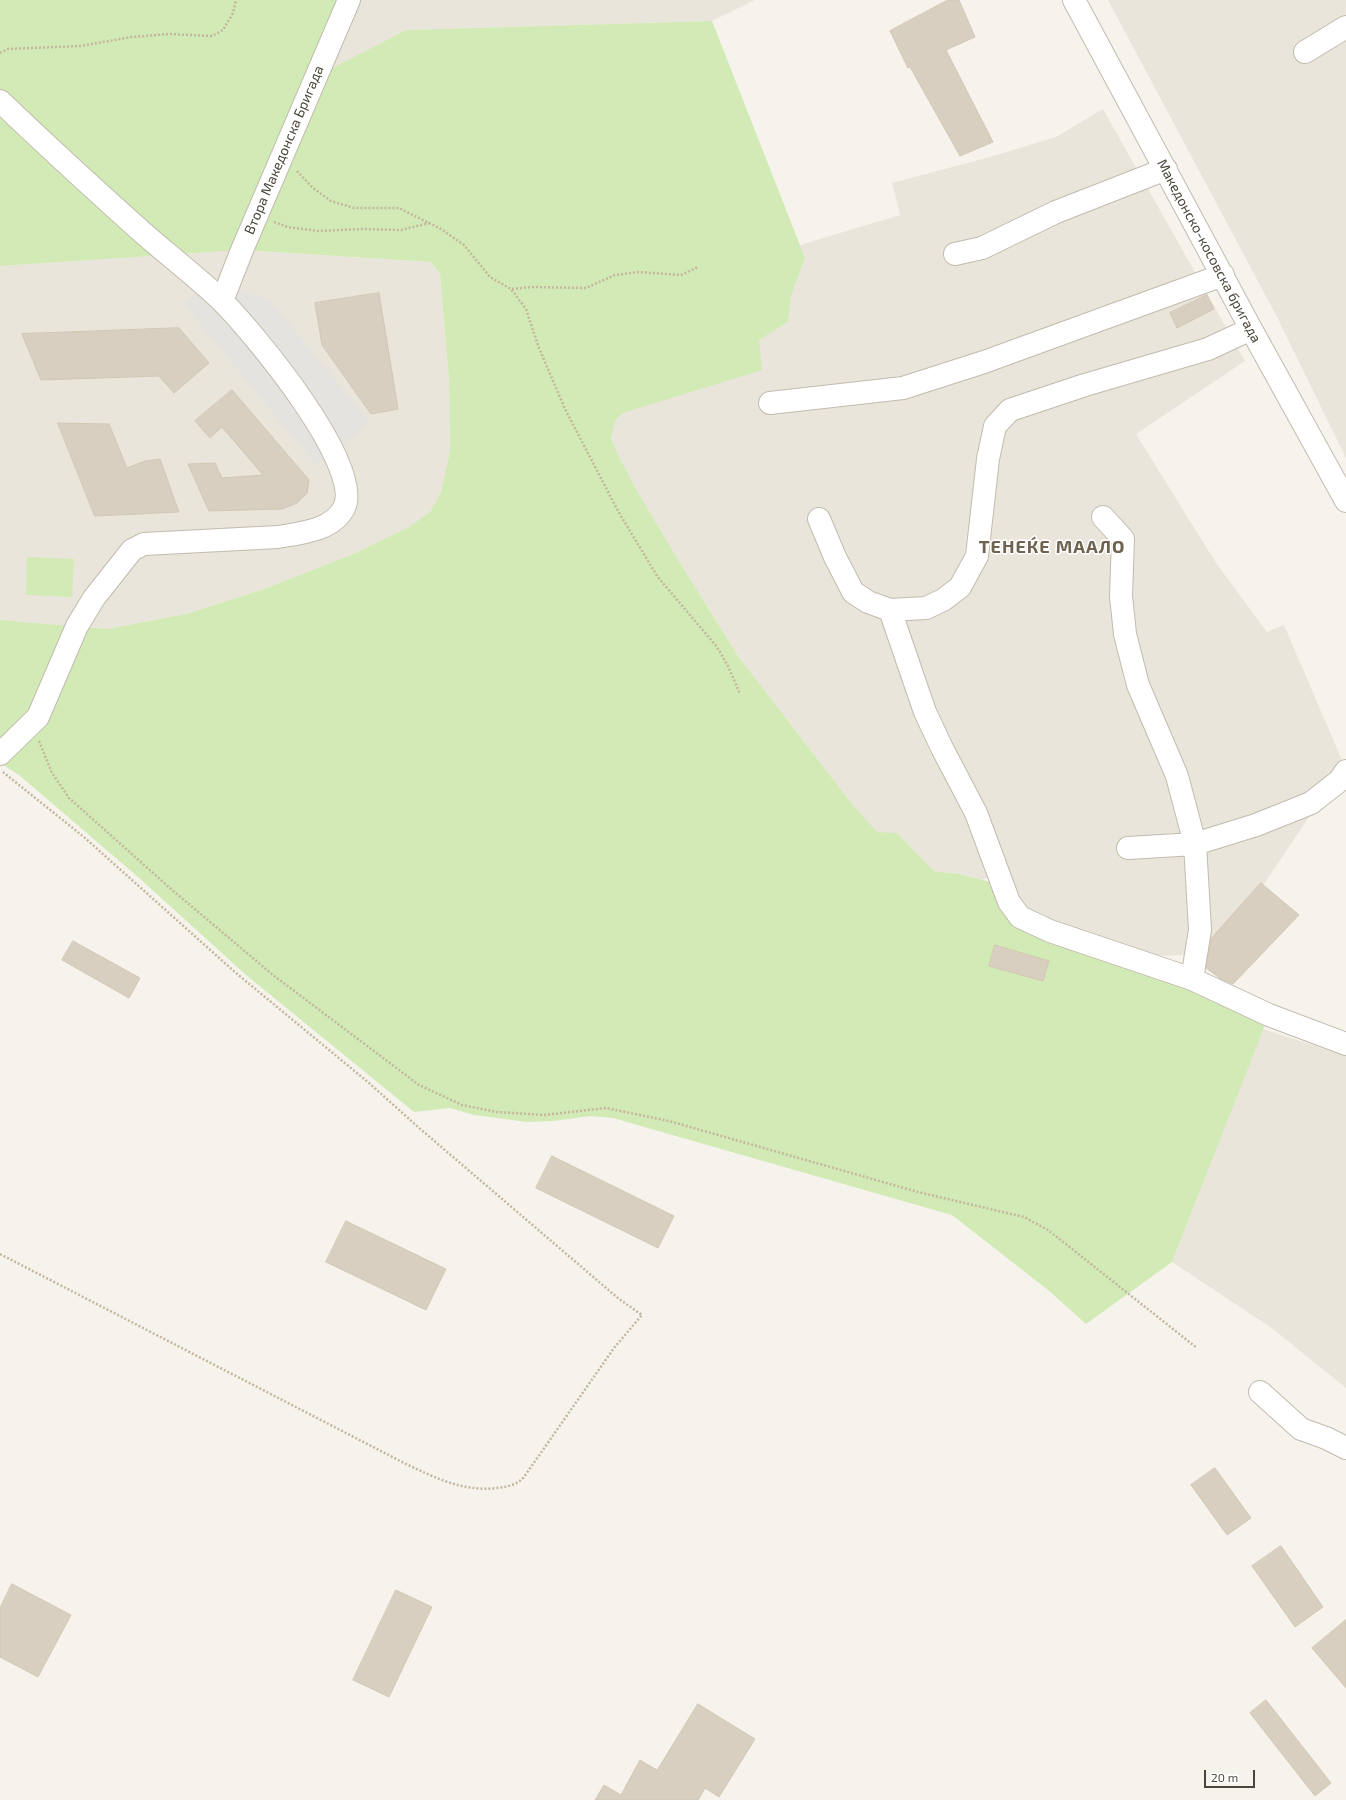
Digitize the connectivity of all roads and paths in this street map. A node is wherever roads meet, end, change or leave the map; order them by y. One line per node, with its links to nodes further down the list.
1 (236, 0): 6 (path)
2 (349, 0): 8 (street, Втора Македонска Бригада)
3 (1074, 0): 9 (street, Македонско-косовска бригада)
4 (1346, 27): 5 (street)
5 (1305, 52)
6 (0, 53)
7 (0, 101): 16 (street)
8 (282, 154): 10 (street, Втора Македонска Бригада); 11 (path)
9 (1166, 169): 12 (street); 14 (street, Македонско-косовска бригада)
10 (256, 217): 11 (path); 16 (street, Втора Македонска Бригада)
11 (429, 223): 15 (path)
12 (955, 254)
13 (698, 267): 15 (path)
14 (1222, 275): 17 (street, Македонско-косовска бригада); 18 (street)
15 (511, 289): 23 (path)
16 (222, 301): 24 (street)
17 (1251, 329): 19 (street, Македонско-косовска бригада); 22 (street)
18 (770, 404)
19 (1346, 501)
20 (1103, 517): 28 (street)
21 (819, 519): 22 (street)
22 (890, 610): 30 (street)
23 (740, 694)
24 (38, 717): 25 (street); 33 (path)
25 (0, 754)
26 (0, 770): 32 (path)
27 (1346, 771): 28 (street)
28 (1195, 844): 29 (street); 30 (street)
29 (1128, 848)
30 (1192, 979): 31 (street)
31 (1346, 1044)
32 (0, 1254)
33 (1197, 1348)
34 (1260, 1392): 35 (street)
35 (1346, 1448)

